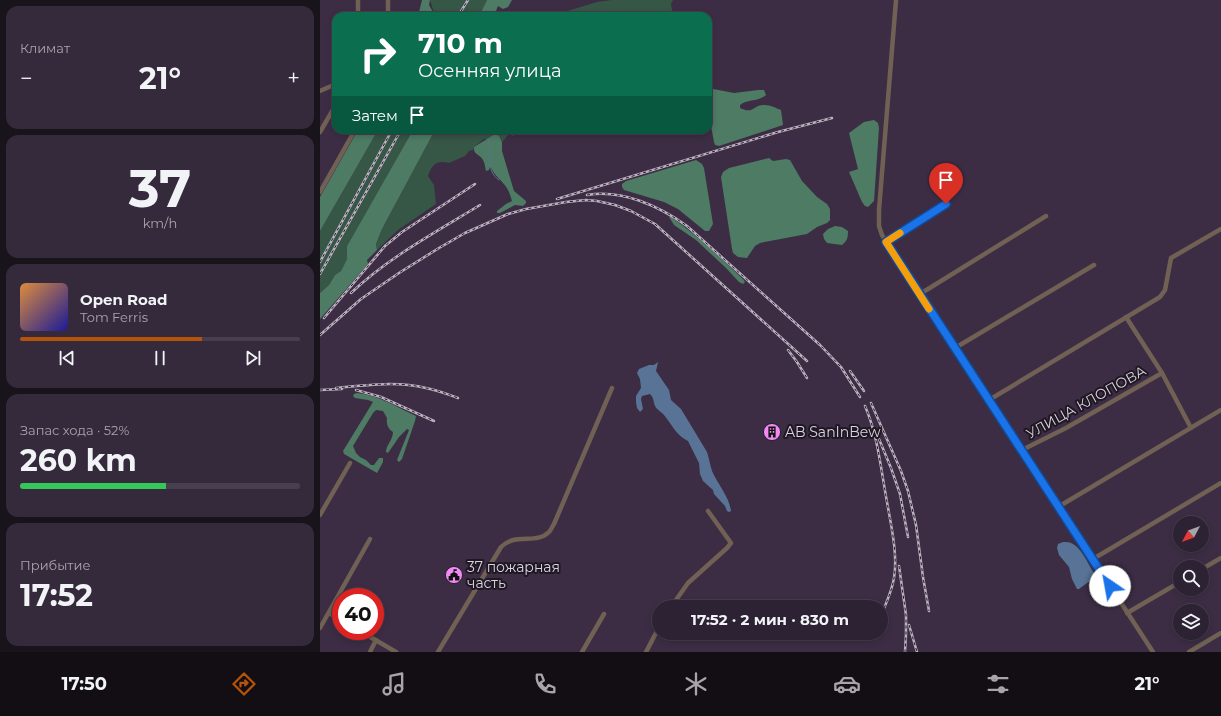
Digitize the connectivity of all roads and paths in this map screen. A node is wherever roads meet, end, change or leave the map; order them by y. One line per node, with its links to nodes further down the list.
1 (358, 0): 4 (street)
2 (388, 0): 5 (street)
3 (896, 0): 15 (street)
4 (358, 12)
5 (388, 12)
6 (332, 86): 7 (street)
7 (320, 91)
8 (332, 113): 9 (street)
9 (320, 132)
10 (353, 134): 11 (street)
11 (320, 192)
12 (946, 204): 15 (street)
13 (1046, 216): 17 (street)
14 (1221, 229): 18 (street)
15 (886, 242): 17 (street)
16 (1094, 265): 19 (street)
17 (920, 294): 19 (street)
18 (1126, 317): 20 (street); 22 (street)
19 (955, 348): 22 (street)
20 (1162, 373): 24 (street); 25 (street, УЛИЦА КЛОПОВА)
21 (612, 388): 47 (street)
22 (989, 400): 25 (street)
23 (1221, 410): 24 (street)
24 (1191, 428): 28 (street)
25 (1022, 450): 28 (street)
26 (350, 462): 30 (street)
27 (1221, 483): 33 (street)
28 (1058, 507): 33 (street)
29 (708, 511): 36 (street)
30 (320, 515)
31 (370, 539): 37 (street)
32 (1221, 558): 34 (street)
33 (1092, 560): 38 (street)
34 (1209, 565)
35 (1173, 586): 38 (street)
36 (676, 600)
37 (329, 613): 40 (street); 41 (street)
38 (1127, 613): 50 (street)
39 (604, 614): 48 (street)
40 (332, 615)
41 (320, 628)
42 (1221, 633): 51 (street)
43 (376, 640): 45 (street); 46 (street)
44 (652, 640): 49 (street)
45 (370, 652)
46 (396, 652)
47 (438, 652)
48 (582, 652)
49 (646, 652)
50 (1153, 652)
51 (1189, 652)

